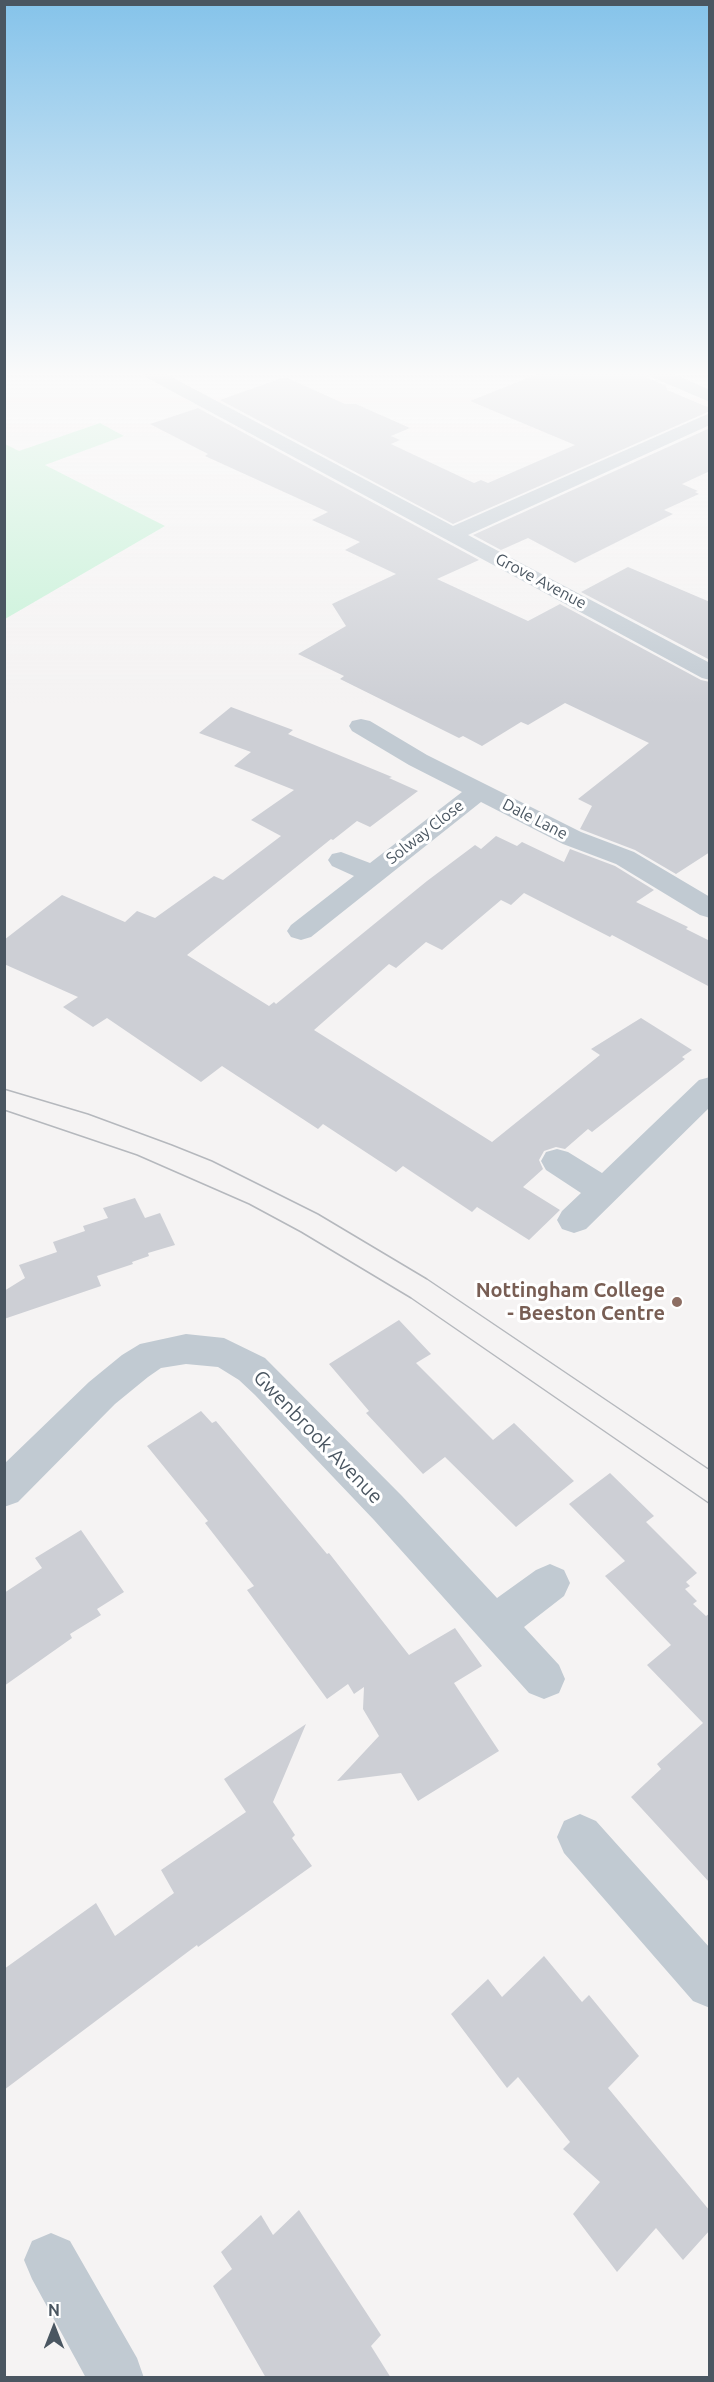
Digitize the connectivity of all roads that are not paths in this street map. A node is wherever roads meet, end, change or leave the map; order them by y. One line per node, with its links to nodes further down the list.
1 (358, 483): 3 (street, Grove Avenue)
2 (566, 483): 3 (street)
3 (453, 534): 4 (street, Grove Avenue)
4 (710, 673)
5 (362, 726): 6 (street, Dale Lane)
6 (478, 791): 8 (street, Solway Close); 9 (street, Dale Lane)
7 (341, 860): 8 (street, Solway Close)
8 (372, 874): 10 (street, Solway Close)
9 (710, 909)
10 (301, 930)
11 (710, 1088): 13 (street)
12 (557, 1161): 13 (street)
13 (604, 1191): 14 (street)
14 (574, 1220)
15 (4, 1490): 17 (street, Gwenbrook Avenue)
16 (550, 1583): 17 (street)
17 (494, 1624): 18 (street, Gwenbrook Avenue)
18 (544, 1679)
19 (580, 1838): 20 (street)
20 (710, 1984)
21 (51, 2260): 22 (street)
22 (117, 2378)

